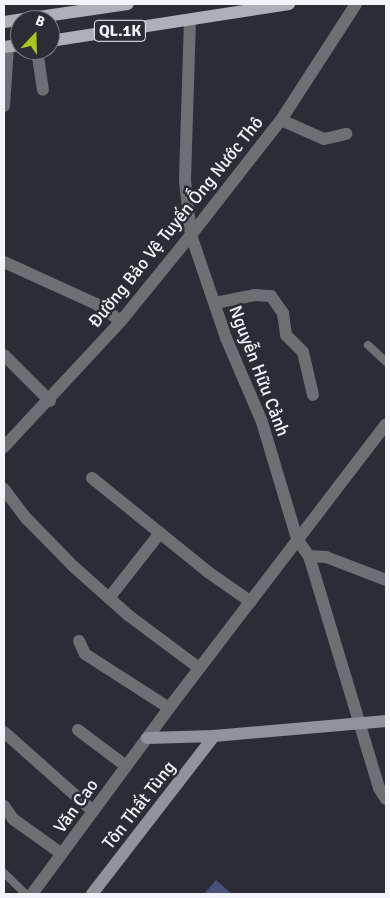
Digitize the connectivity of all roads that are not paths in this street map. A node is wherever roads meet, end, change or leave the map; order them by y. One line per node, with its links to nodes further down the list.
1 (128, 4): 5 (main road, QL.1K)
2 (288, 4): 4 (main road)
3 (356, 4): 11 (street, Đường Bảo Vệ Tuyến Ống Nước Thô)
4 (190, 20): 6 (main road, QL.1K); 13 (street, Nguyễn Hữu Cảnh)
5 (4, 22)
6 (60, 40)
7 (10, 46): 10 (street)
8 (38, 60): 9 (street)
9 (42, 90)
10 (4, 106)
11 (281, 120): 12 (street); 13 (street, Đường Bảo Vệ Tuyến Ống Nước Thô)
12 (346, 134)
13 (191, 235): 15 (street, Nguyễn Hữu Cảnh); 16 (street, Đường Bảo Vệ Tuyến Ống Nước Thô)
14 (4, 262): 16 (street)
15 (215, 303): 20 (street); 27 (street, Nguyễn Hữu Cảnh)
16 (121, 321): 21 (street, Đường Bảo Vệ Tuyến Ống Nước Thô)
17 (368, 345): 19 (lane)
18 (4, 355): 21 (street)
19 (386, 362)
20 (313, 394)
21 (50, 401): 23 (street, Đường Bảo Vệ Tuyến Ống Nước Thô)
22 (386, 424): 27 (street, Văn Cao)
23 (4, 447)
24 (92, 478): 26 (street)
25 (4, 489): 30 (street)
26 (160, 533): 30 (street); 31 (street)
27 (297, 539): 28 (street, Nguyễn Hữu Cảnh); 31 (street, Văn Cao)
28 (309, 556): 29 (street); 36 (street, Nguyễn Hữu Cảnh)
29 (386, 580)
30 (109, 598): 33 (street)
31 (251, 602): 33 (street, Văn Cao)
32 (79, 641): 34 (street)
33 (199, 668): 34 (street, Văn Cao)
34 (169, 708): 40 (street, Văn Cao)
35 (386, 722): 36 (street, Tôn Thất Tùng)
36 (359, 725): 39 (street, Tôn Thất Tùng); 42 (street, Nguyễn Hữu Cảnh)
37 (78, 730): 41 (street)
38 (4, 732): 44 (street)
39 (214, 736): 40 (street, Tôn Thất Tùng); 49 (street, Tôn Thất Tùng)
40 (147, 738): 41 (street, Văn Cao)
41 (126, 766): 44 (street, Văn Cao)
42 (386, 799)
43 (4, 806): 45 (street)
44 (93, 812): 45 (street, Văn Cao)
45 (62, 854): 48 (street, Văn Cao)
46 (4, 873): 47 (lane)
47 (26, 894)
48 (32, 894)
49 (92, 894)

